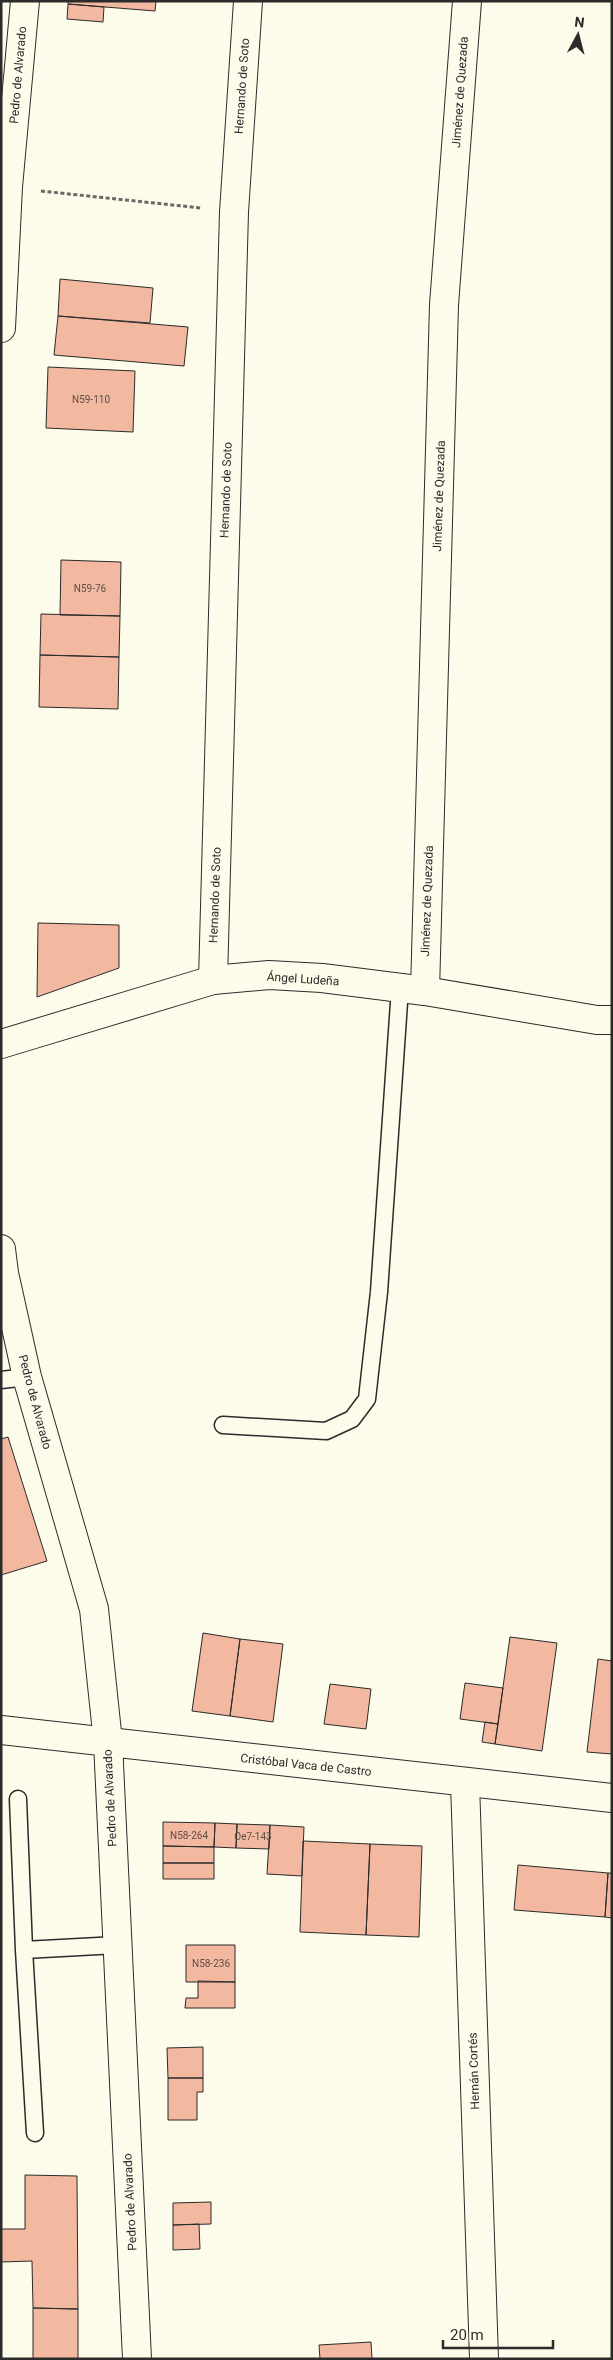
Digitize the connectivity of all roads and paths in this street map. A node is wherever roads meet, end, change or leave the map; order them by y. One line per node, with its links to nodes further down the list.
1 (25, 1): 4 (street, Pedro de Alvarado)
2 (248, 1): 5 (street, Hernando de Soto)
3 (467, 1): 8 (street, Jiménez de Quezada)
4 (8, 187): 5 (path); 6 (street, Pedro de Alvarado)
5 (234, 212): 7 (street, Hernando de Soto)
6 (1, 328)
7 (213, 980): 8 (street, Ángel Ludeña); 10 (street, Ángel Ludeña)
8 (412, 990): 9 (street, Ángel Ludeña); 13 (lane)
9 (612, 1020)
10 (1, 1044)
11 (1, 1249): 12 (street, Pedro de Alvarado)
12 (14, 1379): 15 (street, Pedro de Alvarado)
13 (223, 1425)
14 (1, 1730): 15 (street, Cristóbal Vaca de Castro)
15 (108, 1742): 16 (street, Cristóbal Vaca de Castro); 19 (street, Pedro de Alvarado)
16 (465, 1783): 17 (street, Cristóbal Vaca de Castro); 23 (street, Hernán Cortés)
17 (612, 1798)
18 (18, 1799): 20 (lane)
19 (117, 1945): 20 (lane); 22 (street, Pedro de Alvarado)
20 (24, 1950): 21 (lane)
21 (35, 2133)
22 (137, 2359)
23 (484, 2359)

